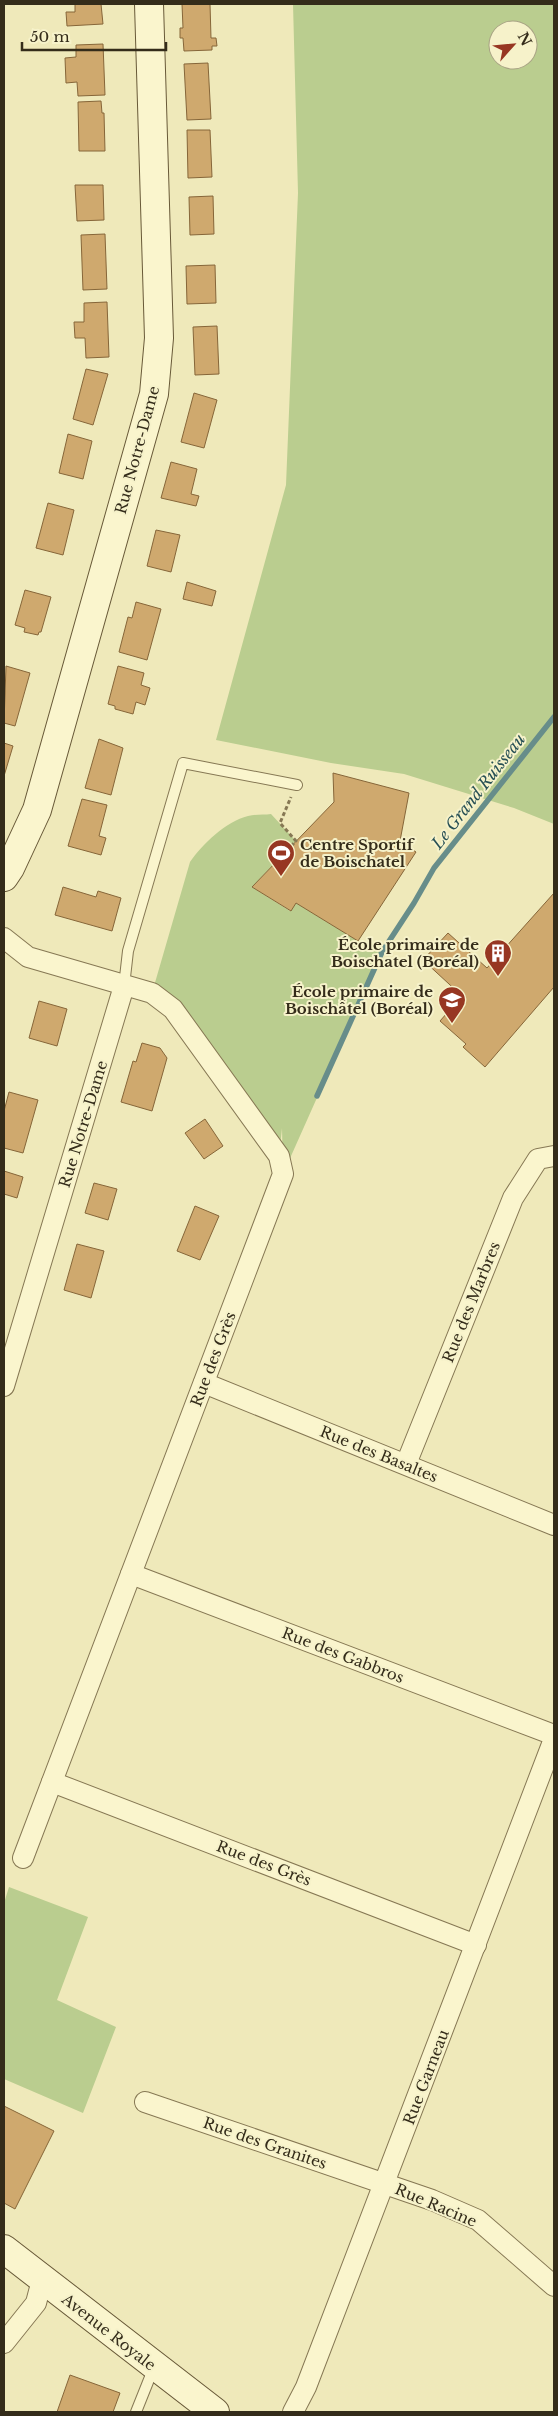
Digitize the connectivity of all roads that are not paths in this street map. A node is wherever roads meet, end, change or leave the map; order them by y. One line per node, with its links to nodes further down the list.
1 (149, 4): 3 (street, Rue Notre-Dame)
2 (297, 784): 5 (lane)
3 (4, 877)
4 (4, 938): 5 (street)
5 (124, 986): 7 (street, Rue des Grès); 8 (street, Rue Notre-Dame)
6 (554, 1156): 9 (street, Rue des Marbres)
7 (204, 1383): 9 (street, Rue des Basaltes); 11 (street, Rue des Grès)
8 (4, 1386)
9 (406, 1464): 10 (street, Rue des Basaltes)
10 (554, 1525)
11 (131, 1574): 12 (street, Rue des Gabbros); 13 (street, Rue des Grès)
12 (554, 1737): 15 (street, Rue Garneau)
13 (52, 1782): 14 (street, Rue des Grès); 15 (street, Rue des Grès)
14 (23, 1858)
15 (476, 1945): 17 (street, Rue Garneau)
16 (145, 2102): 17 (street, Rue des Granites)
17 (385, 2184): 20 (street, Rue Racine); 25 (street, Rue Garneau)
18 (4, 2249): 19 (street, Avenue Royale)
19 (42, 2280): 21 (street); 22 (street, Avenue Royale)
20 (554, 2286)
21 (4, 2343)
22 (154, 2367): 23 (lane); 24 (street, Avenue Royale)
23 (136, 2412)
24 (215, 2412)
25 (292, 2412)

